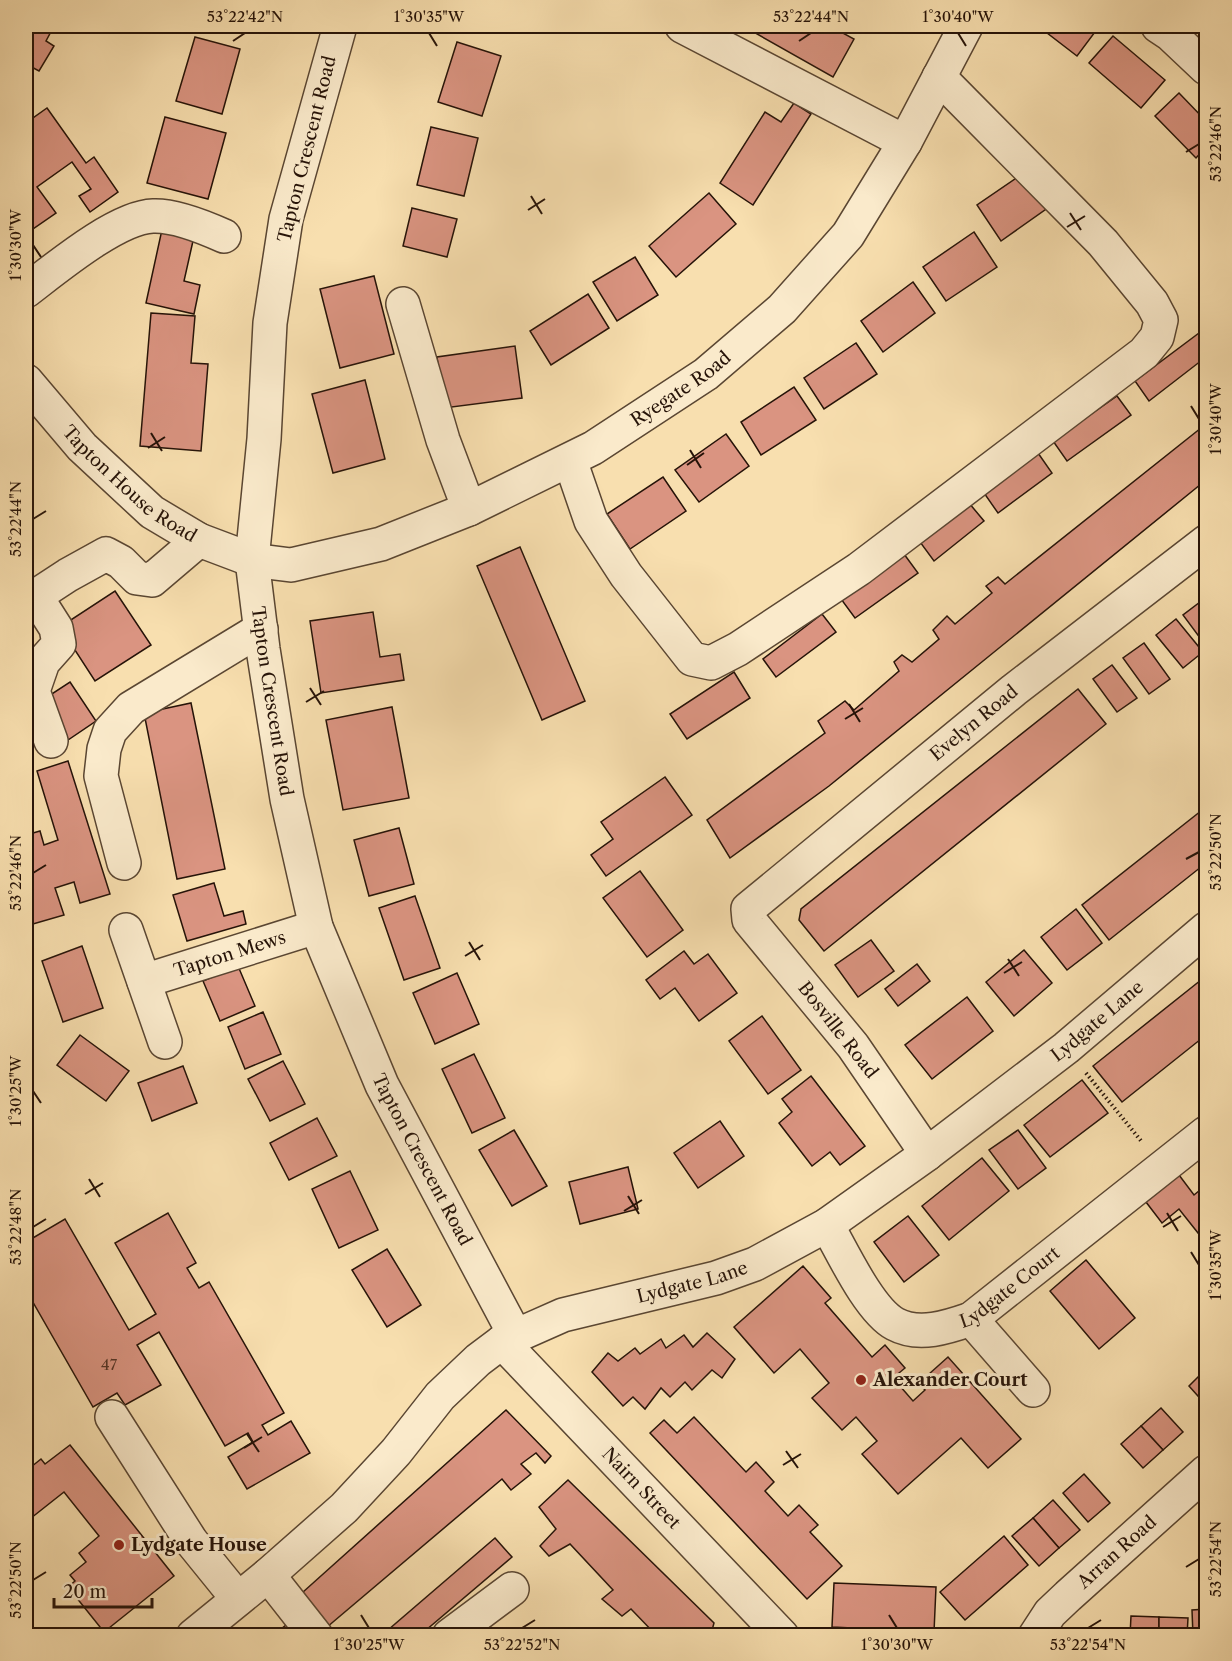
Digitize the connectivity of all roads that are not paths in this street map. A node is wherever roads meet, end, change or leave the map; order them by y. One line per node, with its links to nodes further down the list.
1 (340, 26): 16 (street, Tapton Crescent Road)
2 (682, 26): 7 (street)
3 (966, 26): 6 (street, Ryegate Road)
4 (1158, 26): 5 (street)
5 (1206, 68)
6 (939, 77): 7 (street, Ryegate Road); 12 (street)
7 (905, 142): 12 (street, Ryegate Road)
8 (224, 236): 9 (street)
9 (26, 291)
10 (403, 304): 13 (street)
11 (26, 381): 14 (street, Tapton House Road)
12 (570, 460): 13 (street, Ryegate Road)
13 (469, 509): 16 (street, Ryegate Road)
14 (199, 540): 16 (street, Tapton House Road); 18 (street)
15 (1206, 542): 20 (street, Evelyn Road)
16 (252, 560): 17 (street, Tapton Crescent Road)
17 (261, 629): 19 (street); 21 (street, Tapton Crescent Road)
18 (51, 741)
19 (124, 863)
20 (748, 909): 27 (street, Bosville Road)
21 (316, 927): 24 (street, Tapton Mews); 30 (street, Tapton Crescent Road)
22 (1206, 929): 27 (street, Lydgate Lane)
23 (126, 930): 24 (street)
24 (144, 981): 25 (street)
25 (165, 1042)
26 (1206, 1134): 29 (street, Lydgate Court)
27 (927, 1154): 28 (street, Lydgate Lane)
28 (827, 1225): 29 (street, Lydgate Court); 30 (street, Lydgate Lane)
29 (971, 1319): 31 (street)
30 (508, 1339): 34 (street, Lydgate Lane); 40 (street, Nairn Street)
31 (1033, 1390)
32 (112, 1417): 36 (street)
33 (1206, 1472): 41 (street, Arran Road)
34 (267, 1575): 36 (street, Lydgate Lane); 38 (street)
35 (512, 1589): 39 (street)
36 (238, 1599): 37 (street, Lydgate Lane)
37 (193, 1635)
38 (316, 1635)
39 (449, 1635)
40 (782, 1635)
41 (1035, 1635)

